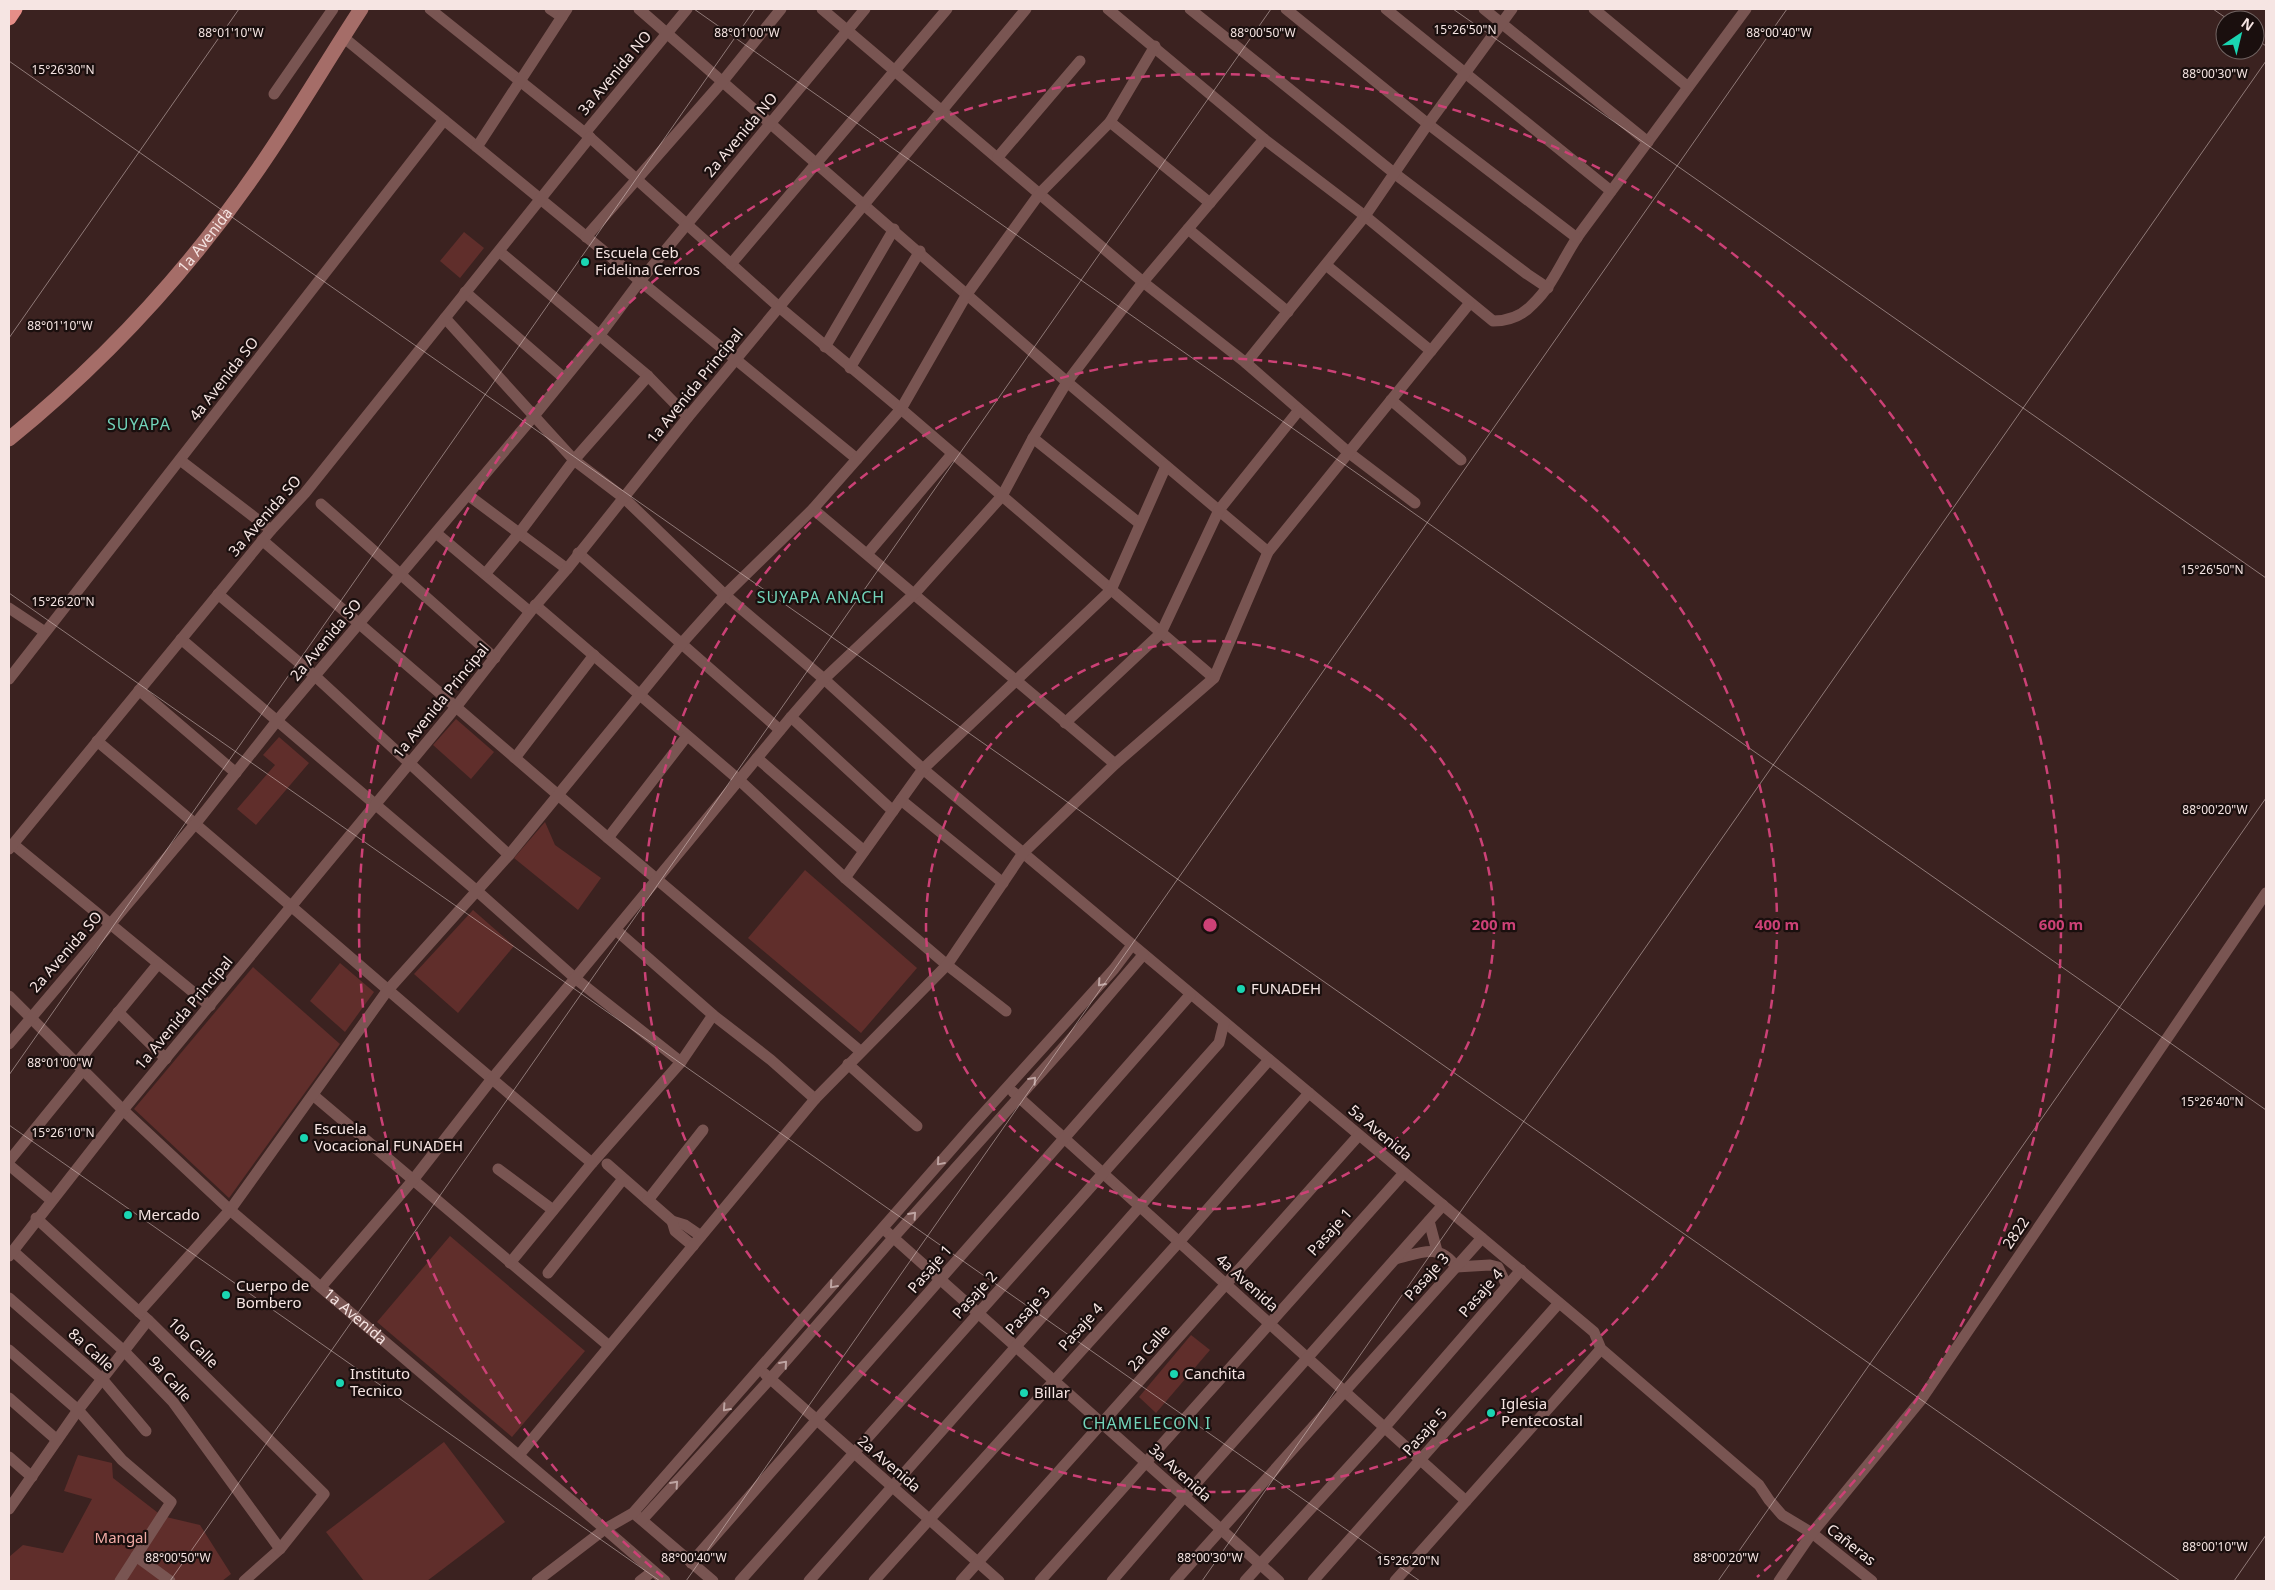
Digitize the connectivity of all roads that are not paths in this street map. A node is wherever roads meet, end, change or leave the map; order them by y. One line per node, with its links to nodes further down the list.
1 (15, 9): 22 (highway)
2 (333, 9): 34 (street)
3 (361, 9): 26 (street, 1a Avenida)
4 (430, 9): 31 (street)
5 (550, 9): 21 (street)
6 (639, 9): 25 (street)
7 (687, 9): 25 (street, 3a Avenida NO)
8 (781, 9): 32 (street)
9 (822, 9): 24 (street)
10 (865, 9): 24 (street, 2a Avenida NO)
11 (947, 9): 29 (street)
12 (1026, 9): 35 (street, 1a Avenida Principal)
13 (1108, 9): 27 (street)
14 (1190, 9): 46 (street)
15 (1286, 9): 39 (street)
16 (1386, 9): 30 (street)
17 (1484, 9): 23 (street)
18 (1512, 9): 23 (street)
19 (1594, 9): 33 (street)
20 (1746, 9): 33 (street)
21 (564, 13): 31 (street)
22 (9, 18)
23 (1501, 22): 30 (street); 42 (street)
24 (848, 31): 29 (street); 37 (street, 2a Avenida NO)
25 (667, 33): 32 (street); 40 (street, 3a Avenida NO)
26 (343, 37): 36 (street); 87 (street, 1a Avenida)
27 (1155, 46): 38 (street); 41 (street)
28 (1080, 61): 44 (street)
29 (895, 71): 35 (street); 45 (street)
30 (1466, 72): 39 (street); 48 (street)
31 (521, 79): 40 (street); 43 (street)
32 (723, 81): 37 (street); 47 (street)
33 (1688, 87): 42 (street)
34 (274, 94)
35 (942, 112): 44 (street); 51 (street, 1a Avenida Principal)
36 (444, 120): 43 (street); 91 (street, 4a Avenida SO)
37 (771, 122): 45 (street); 54 (street, 2a Avenida NO)
38 (1110, 122): 49 (street); 52 (street)
39 (1428, 124): 46 (street); 58 (street)
40 (588, 135): 47 (street); 50 (street, 3a Avenida NO)
41 (1264, 139): 52 (street); 53 (street)
42 (1648, 142): 48 (street)
43 (477, 147): 50 (street)
44 (998, 157): 49 (street)
45 (816, 163): 51 (street); 61 (street)
46 (1394, 173): 53 (street); 65 (street)
47 (636, 180): 54 (street); 57 (street)
48 (1611, 191): 58 (street)
49 (1040, 193): 64 (street); 67 (street)
50 (541, 200): 57 (street); 59 (street, 3a Avenida SO)
51 (864, 203): 55 (street); 69 (street, 1a Avenida Principal)
52 (1210, 203): 56 (street)
53 (1365, 216): 62 (street); 68 (street)
54 (687, 224): 61 (street); 63 (street, 2a Avenida NO)
55 (894, 229): 60 (street); 73 (street)
56 (1188, 229): 64 (street); 70 (street)
57 (586, 237): 63 (street)
58 (1577, 238): 65 (street)
59 (500, 252): 66 (street, 3a Avenida SO); 72 (street)
60 (920, 252): 67 (street); 77 (street)
61 (731, 264): 69 (street)
62 (1326, 265): 70 (street); 74 (street)
63 (640, 281): 72 (street, 2a Avenida SO); 75 (street)
64 (1143, 282): 76 (street); 80 (street)
65 (1548, 288): 68 (street)
66 (465, 292): 71 (street, 3a Avenida SO); 79 (street)
67 (967, 294): 80 (street); 82 (street)
68 (1469, 304): 74 (street)
69 (779, 307): 73 (street); 75 (street, 1a Avenida Principal)
70 (1288, 312): 76 (street)
71 (445, 318): 84 (street, 5a Avenida); 103 (street, 3a Avenida SO)
72 (599, 336): 78 (street); 79 (street, 2a Avenida SO)
73 (825, 347): 77 (street)
74 (1432, 350): 81 (street)
75 (735, 360): 85 (street, 1a Avenida Principal); 90 (street)
76 (1246, 363): 83 (street)
77 (850, 368): 82 (street)
78 (648, 376): 85 (street); 92 (street)
79 (564, 378): 84 (street, 2a Avenida SO)
80 (1067, 382): 86 (street); 94 (street)
81 (1391, 400): 88 (street); 93 (street)
82 (901, 409): 89 (street); 90 (street)
83 (1299, 410): 88 (street); 101 (street)
84 (534, 416): 92 (street, 5a Avenida); 95 (street, 2a Avenida SO)
85 (688, 417): 97 (street, 1a Avenida Principal)
86 (1033, 438): 96 (street); 102 (street)
87 (9, 439)
88 (1348, 452): 98 (street); 107 (street)
89 (952, 454): 96 (street); 109 (street)
90 (857, 459): 100 (street)
91 (180, 460): 103 (street); 120 (street, 4a Avenida SO)
92 (574, 460): 97 (street, 5a Avenida); 104 (street)
93 (1461, 460)
94 (1166, 466): 101 (street); 102 (street)
95 (468, 495): 104 (street); 105 (street, 2a Avenida SO)
96 (1002, 496): 113 (street); 114 (street)
97 (624, 498): 108 (street, 1a Avenida Principal); 116 (street, 5a Avenida)
98 (1415, 503)
99 (321, 504): 112 (street)
100 (814, 509): 109 (street); 116 (street)
101 (1219, 510): 107 (street); 121 (street)
102 (1140, 524): 113 (street)
103 (270, 530): 106 (street, 3a Avenida SO)
104 (520, 532): 110 (street); 111 (street)
105 (436, 533): 111 (street); 112 (street, 2a Avenida SO)
106 (262, 540): 115 (street, 3a Avenida SO); 119 (street)
107 (1268, 552): 127 (street)
108 (578, 553): 110 (street, 1a Avenida Principal); 123 (street)
109 (868, 554): 114 (street)
110 (567, 569): 118 (street, 1a Avenida Principal)
111 (486, 573): 118 (street)
112 (401, 575): 119 (street, 2a Avenida SO); 125 (street)
113 (1111, 590): 121 (street); 130 (street)
114 (915, 593): 129 (street); 130 (street)
115 (218, 594): 122 (street, 3a Avenida SO); 126 (street)
116 (725, 595): 123 (street); 129 (street, 5a Avenida)
117 (9, 608): 120 (street)
118 (532, 609): 124 (street); 125 (street, 1a Avenida Principal)
119 (358, 624): 126 (street, 2a Avenida SO); 133 (street)
120 (45, 632): 128 (street, 4a Avenida SO)
121 (1161, 633): 127 (street); 136 (street)
122 (180, 639): 131 (street, 3a Avenida SO); 135 (street)
123 (682, 643): 132 (street); 137 (street)
124 (594, 655): 132 (street); 140 (street)
125 (495, 658): 133 (street, 1a Avenida Principal)
126 (315, 676): 135 (street, 2a Avenida SO); 142 (street)
127 (1214, 678): 143 (street)
128 (9, 679)
129 (824, 679): 134 (street); 144 (street, 5a Avenida)
130 (1014, 680): 136 (street); 144 (street)
131 (139, 690): 139 (street, 3a Avenida SO); 145 (street)
132 (638, 694): 138 (street); 147 (street)
133 (456, 707): 140 (street); 142 (street, 1a Avenida Principal)
134 (791, 717): 137 (street); 150 (street)
135 (276, 722): 145 (street, 2a Avenida SO); 149 (street)
136 (1065, 723): 143 (street)
137 (780, 730): 141 (street)
138 (687, 736): 146 (street); 152 (street)
139 (97, 741): 151 (street); 153 (street, 3a Avenida SO)
140 (515, 758): 147 (street)
141 (756, 758): 146 (street); 154 (street)
142 (409, 764): 149 (street, 1a Avenida Principal); 156 (street)
143 (1115, 764): 155 (street)
144 (923, 769): 148 (street); 155 (street, 5a Avenida)
145 (236, 773): 151 (street, 2a Avenida SO)
146 (738, 779): 157 (street); 158 (street)
147 (558, 796): 152 (street); 156 (street)
148 (901, 800): 150 (street); 159 (street)
149 (375, 806): 160 (street); 162 (street, 1a Avenida Principal)
150 (893, 811): 154 (street)
151 (196, 823): 162 (street); 163 (street, 2a Avenida SO)
152 (608, 838): 158 (street)
153 (11, 846): 163 (street)
154 (864, 851): 157 (street)
155 (1023, 853): 159 (street); 165 (street, 5a Avenida)
156 (510, 855): 160 (street)
157 (845, 878): 168 (street)
158 (658, 880): 164 (street); 180 (street)
159 (1003, 883): 168 (street)
160 (477, 891): 169 (street); 170 (street)
161 (2266, 893): 269 (street, 2822)
162 (292, 907): 170 (street); 173 (street, 1a Avenida Principal)
163 (110, 924): 167 (street); 177 (street, 2a Avenida SO)
164 (616, 930): 169 (street); 176 (street)
165 (1132, 945): 166 (street, 5a Avenida); 187 (street, one-way to 187)
166 (1143, 955): 171 (street, 5a Avenida); 190 (street, one-way to 166)
167 (158, 964): 173 (street); 175 (street)
168 (947, 965): 174 (street); 180 (street)
169 (576, 979): 183 (street); 186 (street)
170 (387, 991): 186 (street); 189 (street)
171 (1190, 995): 178 (street, 5a Avenida); 196 (street, Pasaje 1)
172 (9, 996): 177 (street, 1a Avenida)
173 (210, 1006): 181 (street, 1a Avenida Principal)
174 (1006, 1011)
175 (118, 1012): 181 (street); 185 (street)
176 (713, 1015): 183 (street); 191 (street)
177 (31, 1016): 179 (street); 185 (street, 1a Avenida)
178 (1224, 1022): 182 (street, 5a Avenida); 201 (street, Pasaje 2)
179 (9, 1044)
180 (860, 1051): 184 (street)
181 (166, 1059): 192 (street, 1a Avenida Principal)
182 (1269, 1060): 188 (street, 5a Avenida); 208 (street, Pasaje 3)
183 (681, 1062): 198 (street)
184 (848, 1064): 191 (street); 193 (street)
185 (79, 1067): 192 (street, 1a Avenida); 197 (street)
186 (491, 1080): 198 (street); 204 (street)
187 (1008, 1088): 190 (street, 4a Avenida); 214 (street, one-way to 214)
188 (1309, 1093): 195 (street, 5a Avenida); 218 (street, Pasaje 4)
189 (313, 1095): 204 (street); 209 (street)
190 (1019, 1097): 196 (street, 4a Avenida); 216 (street, one-way to 190)
191 (815, 1099): 215 (street)
192 (123, 1110): 205 (street); 209 (street, 1a Avenida)
193 (917, 1126)
194 (704, 1130): 206 (street)
195 (1359, 1135): 202 (street, 5a Avenida); 228 (street, 2a Calle)
196 (1064, 1138): 201 (street, 4a Avenida); 227 (street, Pasaje 1)
197 (9, 1163): 205 (street)
198 (592, 1163): 210 (street)
199 (606, 1164): 203 (street)
200 (498, 1169): 210 (street)
201 (1103, 1173): 208 (street, 4a Avenida); 234 (street, Pasaje 2)
202 (1404, 1173): 207 (street, 5a Avenida); 236 (street, Pasaje 1)
203 (623, 1179): 206 (street); 226 (street)
204 (413, 1180): 223 (street); 230 (street)
205 (51, 1200): 211 (street)
206 (648, 1200): 212 (street)
207 (1443, 1206): 213 (street); 217 (street, 5a Avenida)
208 (1141, 1207): 218 (street, 4a Avenida); 238 (street, Pasaje 3)
209 (230, 1210): 230 (street, 1a Avenida); 233 (street)
210 (553, 1210): 223 (street)
211 (36, 1218): 221 (street); 233 (street, 10a Calle)
212 (672, 1221): 215 (street); 219 (street)
213 (1429, 1221): 220 (street); 222 (street)
214 (882, 1228): 216 (street, 3a Avenida); 243 (street, one-way to 243)
215 (701, 1236): 219 (street)
216 (893, 1238): 227 (street, 3a Avenida); 244 (street, one-way to 216)
217 (1482, 1238): 224 (street, Pasaje 3); 225 (street, 5a Avenida)
218 (1179, 1242): 228 (street, 4a Avenida); 246 (street, Pasaje 4)
219 (693, 1246): 237 (street)
220 (1438, 1252): 222 (street); 224 (street)
221 (11, 1254): 241 (street, 9a Calle)
222 (1395, 1259): 242 (street)
223 (510, 1263): 237 (street)
224 (1456, 1267): 229 (street); 247 (street, Pasaje 3)
225 (1521, 1270): 229 (street, Pasaje 4); 232 (street, 5a Avenida)
226 (548, 1273)
227 (940, 1280): 234 (street, 3a Avenida); 250 (street, Pasaje 1)
228 (1226, 1284): 236 (street, 4a Avenida); 251 (street, 2a Calle)
229 (1507, 1286): 252 (street, Pasaje 4)
230 (321, 1287): 256 (street, 1a Avenida)
231 (9, 1298): 245 (street, 8a Calle)
232 (1559, 1303): 240 (street, 5a Avenida); 258 (street, Pasaje 5)
233 (139, 1312): 235 (street, 10a Calle)
234 (978, 1314): 238 (street, 3a Avenida); 255 (street, Pasaje 2)
235 (148, 1320): 241 (street); 270 (street, 10a Calle)
236 (1269, 1323): 242 (street, 4a Avenida); 259 (street, Pasaje 1)
237 (609, 1346): 256 (street)
238 (1016, 1347): 246 (street, 3a Avenida); 261 (street, Pasaje 3)
239 (9, 1350): 249 (street)
240 (1601, 1350): 263 (street); 269 (street, Cañeras)
241 (124, 1351): 245 (street); 270 (street, 9a Calle)
242 (1307, 1357): 247 (street, 4a Avenida); 262 (street)
243 (760, 1370): 244 (street, 2a Avenida); 265 (street, one-way to 265)
244 (770, 1379): 250 (street, 2a Avenida); 265 (street, one-way to 244)
245 (103, 1380): 249 (street); 253 (street, 8a Calle)
246 (1053, 1380): 251 (street, 3a Avenida); 266 (street, Pasaje 4)
247 (1344, 1390): 252 (street, 4a Avenida); 268 (street, Pasaje 3)
248 (9, 1398): 254 (street)
249 (78, 1410): 254 (street); 271 (street)
250 (816, 1420): 255 (street, 2a Avenida); 272 (street, Pasaje 1)
251 (1102, 1424): 259 (street, 3a Avenida); 273 (street, 2a Calle)
252 (1385, 1428): 258 (street, 4a Avenida); 274 (street, Pasaje 4)
253 (146, 1431)
254 (57, 1440): 260 (street)
255 (853, 1452): 261 (street, 2a Avenida); 283 (street, Pasaje 2)
256 (519, 1456): 267 (street, 1a Avenida)
257 (9, 1457): 260 (street)
258 (1420, 1459): 263 (street, 4a Avenida); 293 (street, Pasaje 5)
259 (1146, 1463): 262 (street, 3a Avenida); 288 (street, Pasaje 1)
260 (32, 1477): 264 (street)
261 (892, 1486): 266 (street, 2a Avenida); 284 (street, Pasaje 3)
262 (1184, 1497): 268 (street, 3a Avenida); 289 (street)
263 (1466, 1501): 294 (street)
264 (9, 1509)
265 (638, 1516): 267 (street); 272 (street)
266 (930, 1520): 273 (street, 2a Avenida); 285 (street, Pasaje 4)
267 (605, 1529): 275 (street); 279 (street)
268 (1222, 1531): 274 (street, 3a Avenida); 290 (street, Pasaje 3)
269 (1812, 1533): 295 (street, 2822); 296 (street, Cañeras)
270 (280, 1549): 278 (street)
271 (136, 1556): 276 (street); 277 (street)
272 (691, 1562): 282 (street)
273 (978, 1562): 286 (street, 2a Calle); 287 (street, 2a Avenida)
274 (1260, 1564): 291 (street, Pasaje 4); 292 (street, 3a Avenida)
275 (653, 1571): 280 (street); 281 (street)
276 (120, 1581)
277 (170, 1581)
278 (244, 1581)
279 (537, 1581)
280 (640, 1581)
281 (665, 1581)
282 (713, 1581)
283 (740, 1581)
284 (809, 1581)
285 (874, 1581)
286 (961, 1581)
287 (999, 1581)
288 (1040, 1581)
289 (1112, 1581)
290 (1175, 1581)
291 (1245, 1581)
292 (1279, 1581)
293 (1313, 1581)
294 (1396, 1581)
295 (1779, 1581)
296 (1872, 1581)

